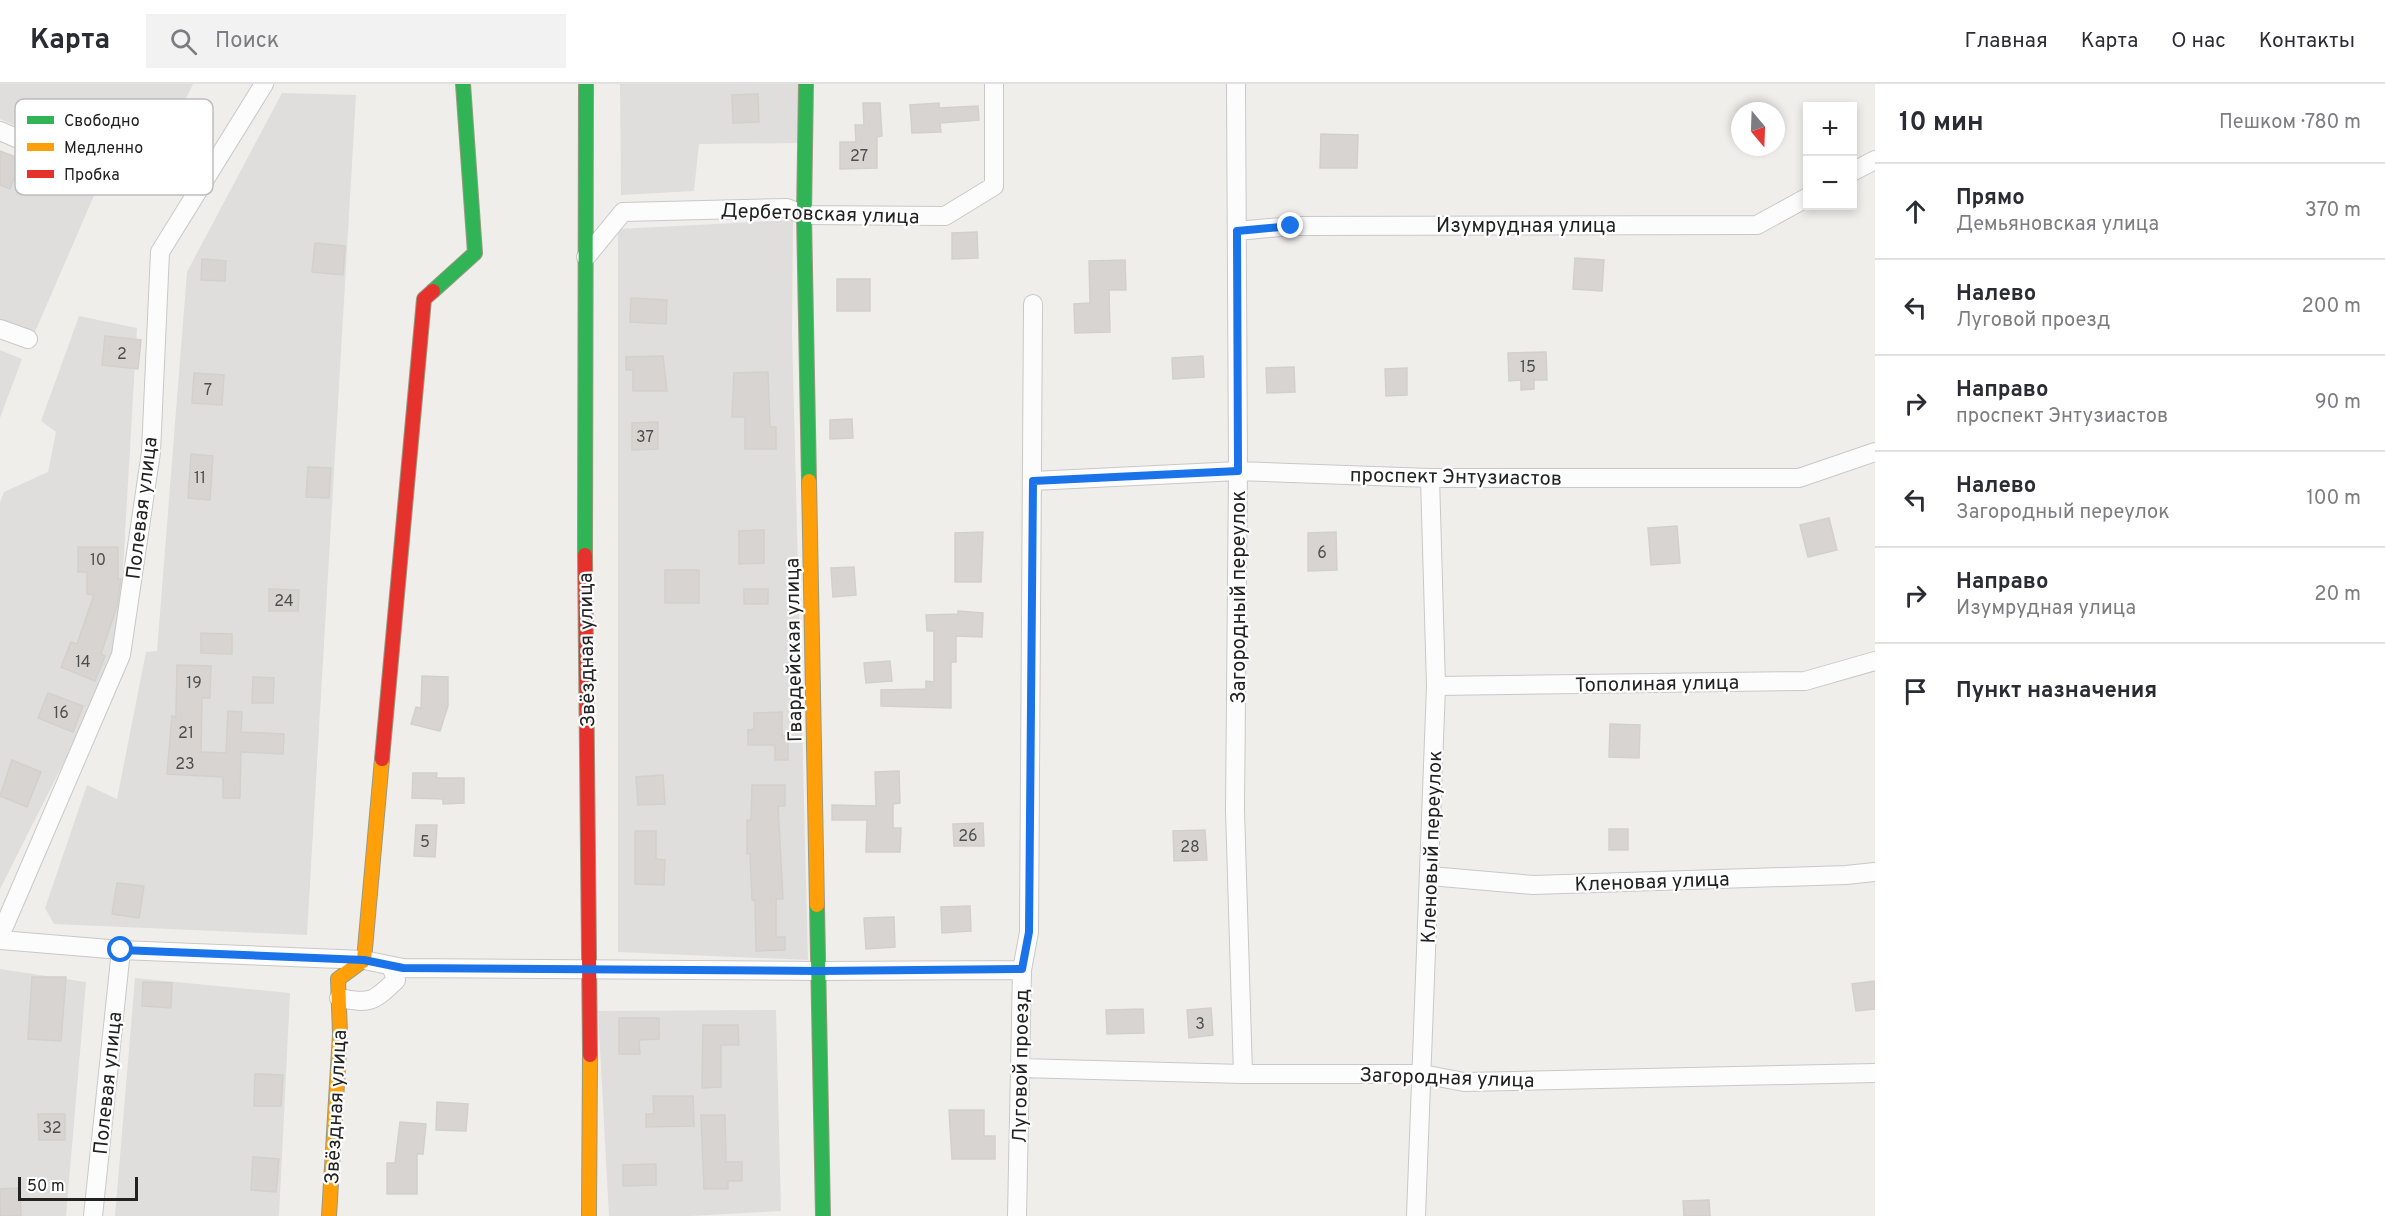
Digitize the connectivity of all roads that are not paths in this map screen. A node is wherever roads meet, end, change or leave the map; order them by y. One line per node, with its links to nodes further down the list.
1 (264, 84): 10 (street, Полевая улица)
2 (463, 84): 31 (street)
3 (586, 84): 16 (street, Звёздная улица)
4 (806, 84): 14 (street, Гвардейская улица)
5 (994, 84): 14 (street, Дербетовская улица)
6 (1236, 84): 15 (street, Загородный переулок)
7 (0, 131): 8 (street)
8 (15, 137)
9 (1875, 160): 11 (street)
10 (213, 166)
11 (1857, 169)
12 (195, 195): 28 (street, Полевая улица)
13 (1803, 200): 15 (street, Изумрудная улица)
14 (804, 215): 16 (street, Дербетовская улица); 35 (street, Гвардейская улица)
15 (1237, 231): 21 (street, Загородный переулок)
16 (586, 257): 34 (street, Звёздная улица)
17 (1032, 304): 23 (street, Луговой проезд)
18 (0, 329): 19 (street)
19 (28, 339)
20 (1875, 452): 22 (street, проспект Энтузиастов)
21 (1238, 471): 22 (street, проспект Энтузиастов); 23 (street, проспект Энтузиастов); 39 (street, Загородный переулок)
22 (1430, 478): 25 (street, Кленовый переулок)
23 (1033, 481): 33 (street, Луговой проезд)
24 (1875, 661): 25 (street, Тополиная улица)
25 (1436, 686): 27 (street, Кленовый переулок)
26 (1875, 872): 27 (street, Кленовая улица)
27 (1430, 876): 40 (street, Кленовый переулок)
28 (0, 936)
29 (0, 940): 30 (street)
30 (121, 950): 31 (street); 41 (street, Полевая улица)
31 (364, 960): 32 (street); 36 (street, Звёздная улица)
32 (391, 966): 34 (street); 36 (street)
33 (1022, 969): 35 (street); 37 (street, Луговой проезд)
34 (591, 970): 35 (street); 43 (street, Звёздная улица)
35 (819, 971): 44 (street, Гвардейская улица)
36 (339, 998): 42 (street, Звёздная улица)
37 (1020, 1068): 39 (street, Загородная улица); 45 (street, Луговой проезд)
38 (1875, 1073): 40 (street, Загородная улица)
39 (1243, 1074): 40 (street, Загородная улица)
40 (1422, 1074): 46 (street, Кленовый переулок)
41 (93, 1216)
42 (329, 1216)
43 (589, 1216)
44 (823, 1216)
45 (1017, 1216)
46 (1416, 1216)

